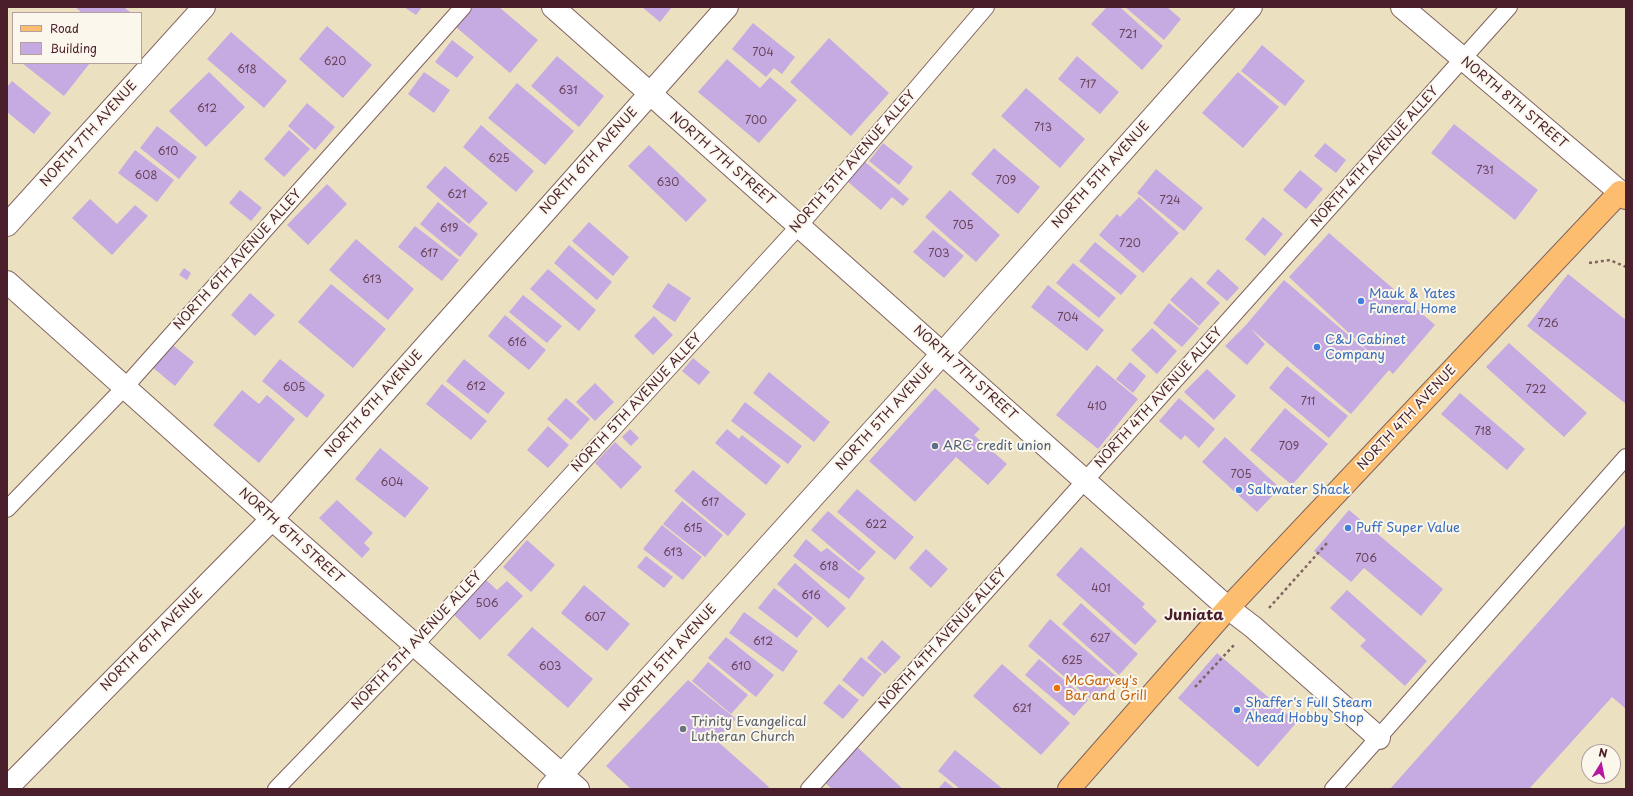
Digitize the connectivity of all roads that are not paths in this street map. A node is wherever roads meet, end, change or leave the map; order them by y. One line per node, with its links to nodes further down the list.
1 (204, 7): 12 (street, NORTH 7TH AVENUE)
2 (464, 7): 16 (lane, NORTH 6TH AVENUE ALLEY)
3 (553, 7): 10 (street, NORTH 7TH STREET)
4 (727, 7): 10 (street, NORTH 6TH AVENUE)
5 (986, 7): 13 (lane, NORTH 5TH AVENUE ALLEY)
6 (1251, 7): 15 (street, NORTH 5TH AVENUE)
7 (1402, 7): 9 (street, NORTH 8TH STREET)
8 (1509, 7): 9 (lane, NORTH 4TH AVENUE ALLEY)
9 (1463, 59): 11 (street, NORTH 8TH STREET); 18 (lane, NORTH 4TH AVENUE ALLEY)
10 (649, 94): 13 (street, NORTH 7TH STREET); 20 (street, NORTH 6TH AVENUE)
11 (1623, 195): 21 (main road, NORTH 4TH AVENUE)
12 (7, 225)
13 (799, 226): 15 (street, NORTH 7TH STREET); 22 (lane, NORTH 5TH AVENUE ALLEY)
14 (7, 282): 16 (street, NORTH 6TH STREET)
15 (943, 353): 18 (street, NORTH 7TH STREET); 24 (street, NORTH 5TH AVENUE)
16 (124, 387): 19 (lane, NORTH 6TH AVENUE ALLEY); 20 (street, NORTH 6TH STREET)
17 (1626, 457): 23 (lane)
18 (1085, 480): 21 (street, NORTH 7TH STREET); 27 (lane, NORTH 4TH AVENUE ALLEY)
19 (7, 509)
20 (272, 519): 22 (street, NORTH 6TH STREET); 25 (street, NORTH 6TH AVENUE)
21 (1228, 608): 23 (street, NORTH 7TH STREET); 28 (main road, NORTH 4TH AVENUE)
22 (414, 645): 24 (street, NORTH 6TH STREET); 26 (lane, NORTH 5TH AVENUE ALLEY)
23 (1379, 738): 29 (lane)
24 (563, 784)
25 (7, 788)
26 (276, 789)
27 (809, 789)
28 (1069, 789)
29 (1333, 789)

